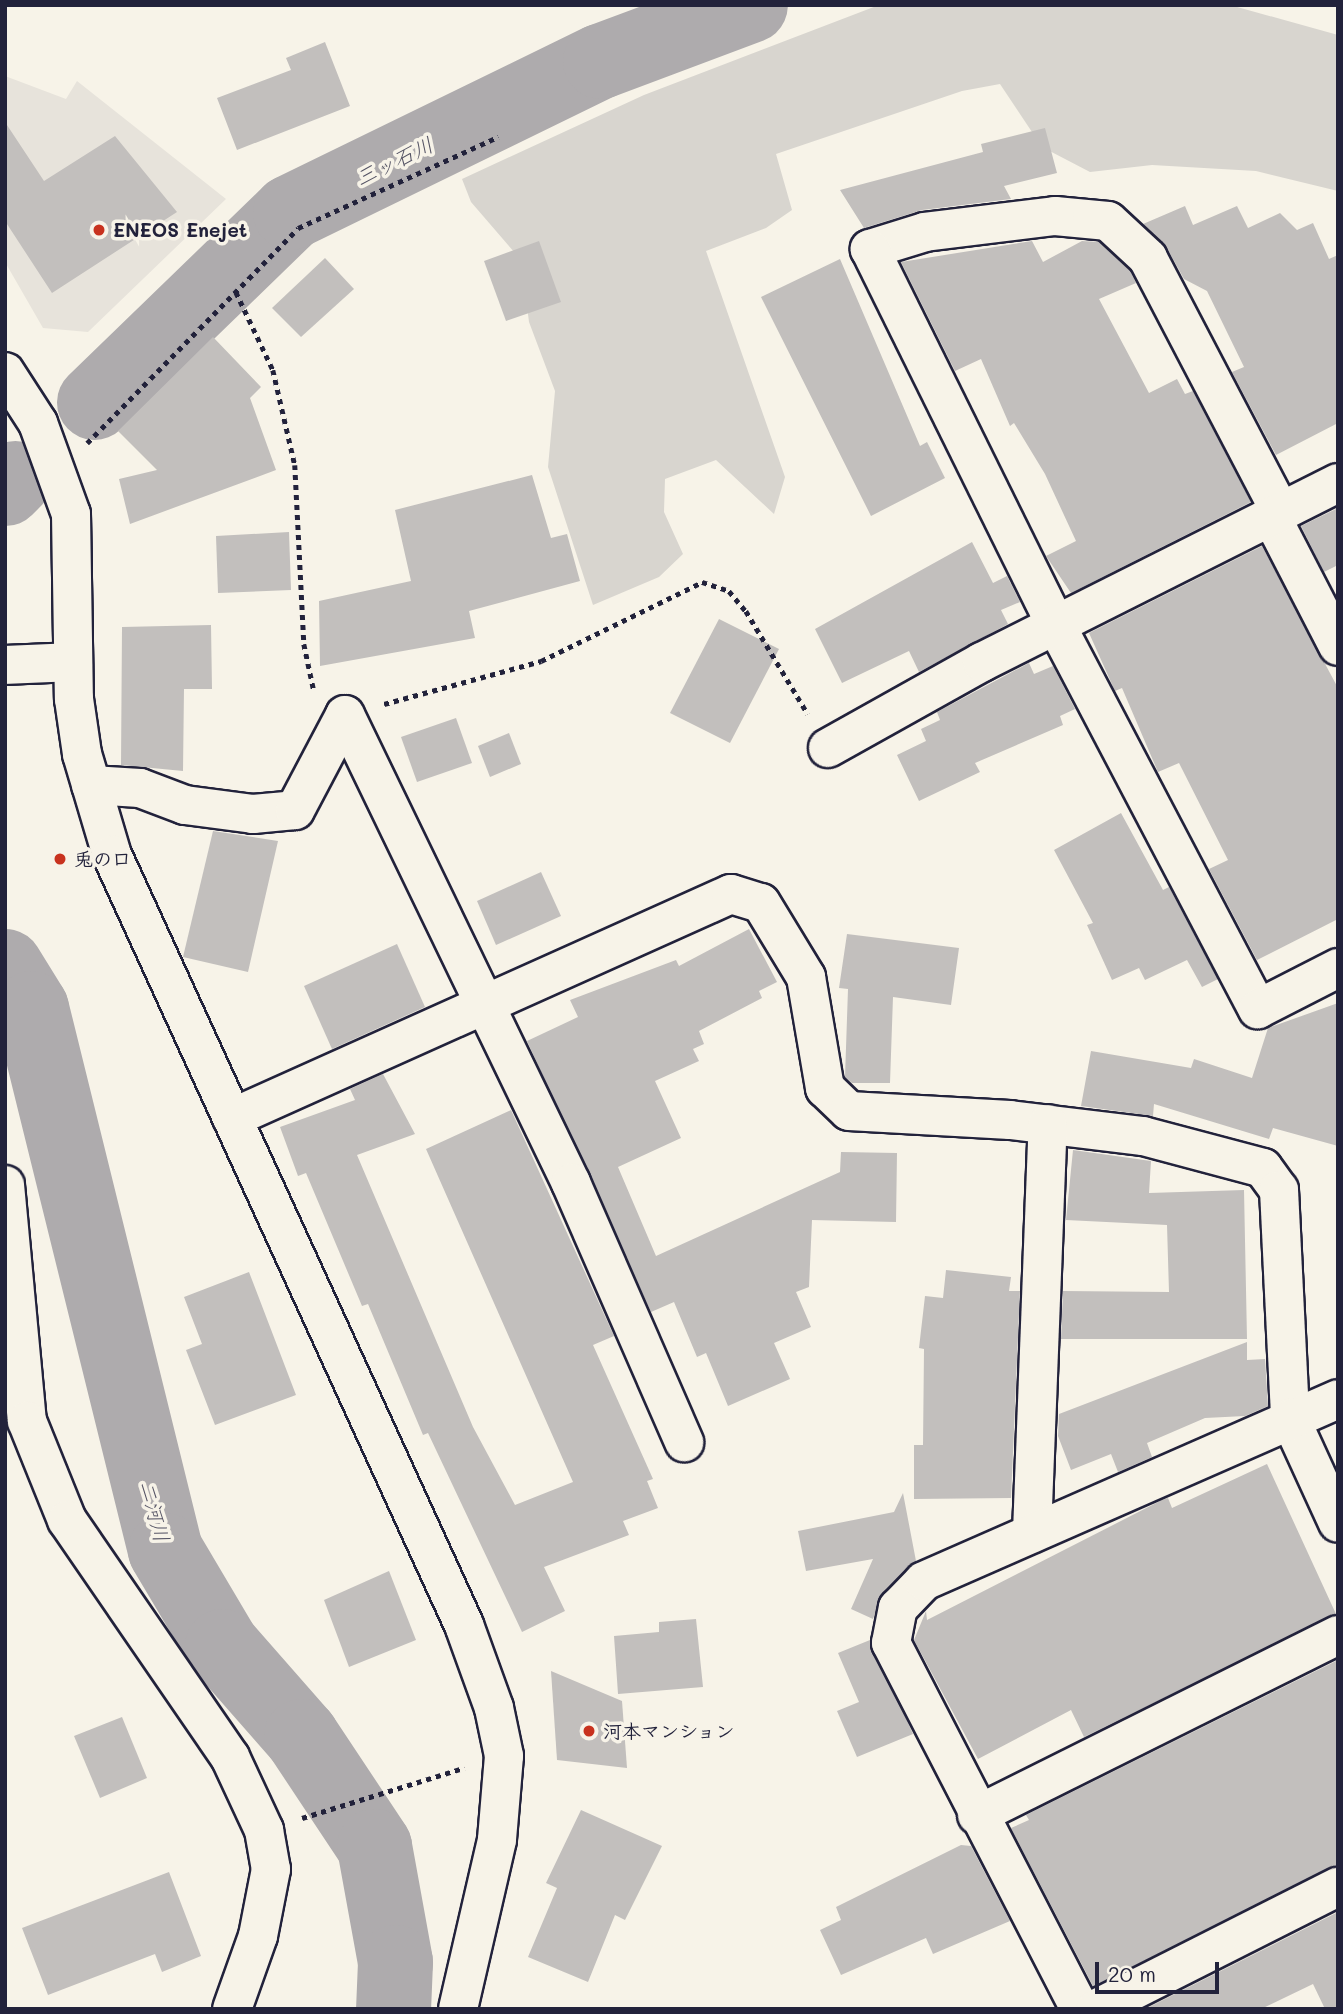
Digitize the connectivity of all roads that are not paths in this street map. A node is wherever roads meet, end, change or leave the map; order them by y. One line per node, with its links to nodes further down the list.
1 (5, 372): 6 (street)
2 (1338, 483): 3 (street)
3 (1275, 513): 4 (street); 4 (street); 5 (street)
4 (1056, 625): 8 (street); 10 (street)
5 (1338, 646)
6 (73, 662): 7 (street); 9 (street)
7 (20, 665)
8 (828, 748)
9 (91, 785): 11 (street); 12 (street)
10 (1338, 968)
11 (488, 1007): 12 (street); 13 (street); 17 (street)
12 (232, 1118): 24 (street)
13 (1048, 1124): 16 (street); 19 (street)
14 (5, 1185): 23 (street)
15 (1338, 1399): 16 (street)
16 (1290, 1418): 18 (street); 19 (street)
17 (684, 1442)
18 (1338, 1523)
19 (1032, 1534): 21 (street)
20 (1338, 1635): 21 (street)
21 (977, 1815): 25 (street)
22 (1338, 1887): 26 (street)
23 (232, 2009)
24 (458, 2009)
25 (1080, 2009)
26 (1096, 2009)

